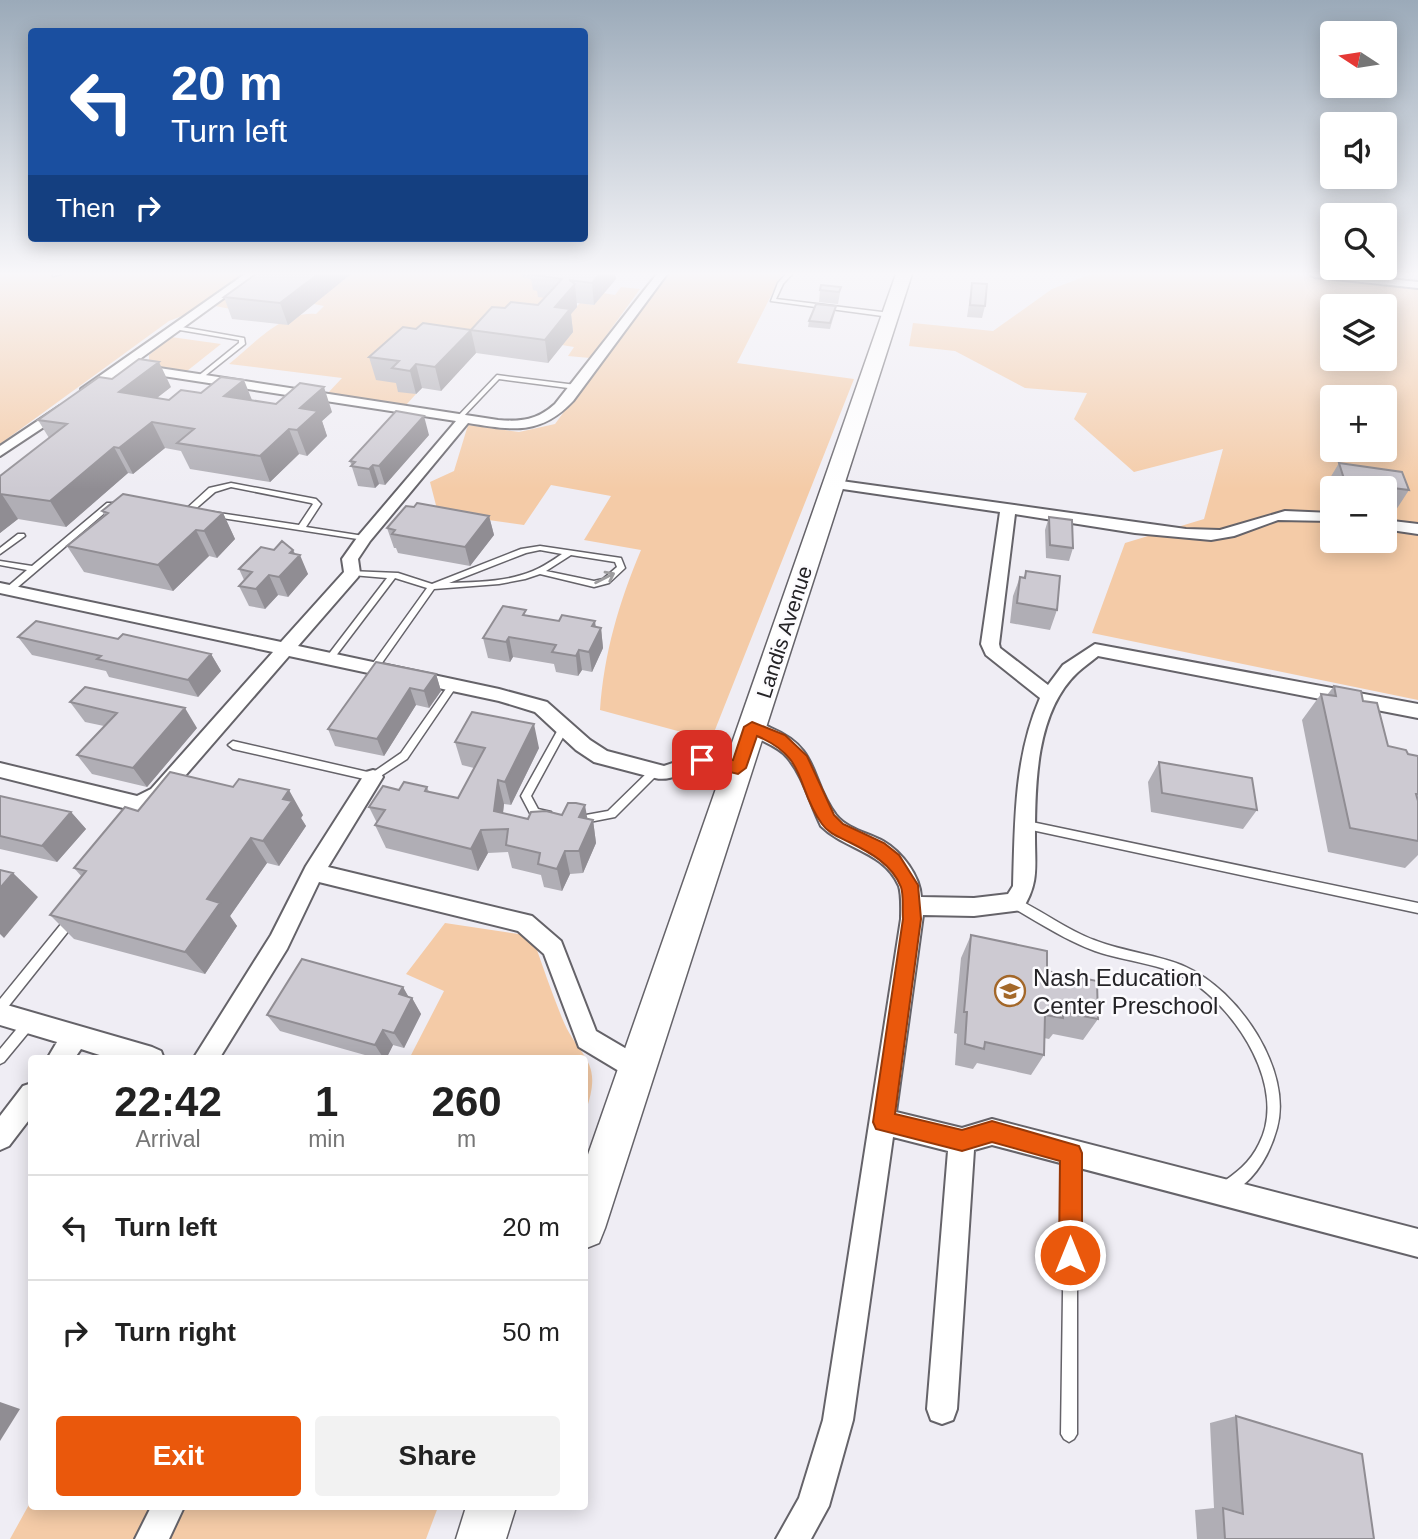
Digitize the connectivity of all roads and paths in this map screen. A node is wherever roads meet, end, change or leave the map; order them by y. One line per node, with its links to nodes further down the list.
1 (151, 346): 5 (street)
2 (240, 346): 6 (lane)
3 (607, 346): 7 (street)
4 (880, 346): 10 (main road, Landis Avenue)
5 (122, 366): 6 (street); 9 (street)
6 (200, 378): 8 (street)
7 (576, 387): 8 (street); 8 (lane)
8 (462, 418): 20 (street)
9 (0, 452)
10 (834, 484): 13 (street); 36 (main road, Landis Avenue)
11 (118, 499): 24 (lane)
12 (177, 508): 14 (lane)
13 (1008, 509): 15 (street); 34 (street)
14 (189, 510): 17 (lane); 17 (lane)
15 (1320, 515)
16 (1397, 526): 18 (street)
17 (301, 528): 20 (lane)
18 (1418, 529)
19 (21, 536): 21 (lane)
20 (364, 538): 26 (street)
21 (0, 552)
22 (570, 552): 25 (lane); 25 (lane, one-way to 22); 28 (lane)
23 (0, 563): 24 (lane)
24 (34, 569): 29 (lane)
25 (540, 572): 28 (lane)
26 (352, 573): 27 (lane); 30 (street)
27 (393, 576): 28 (lane); 31 (lane)
28 (432, 587): 32 (lane)
29 (5, 589): 30 (street)
30 (285, 650): 31 (street); 40 (street)
31 (328, 659): 32 (street)
32 (374, 668): 33 (street)
33 (453, 685): 37 (street); 42 (lane)
34 (1051, 697): 35 (street); 43 (street)
35 (1418, 711)
36 (752, 727): 39 (main road, Landis Avenue); 46 (street)
37 (563, 728): 41 (street); 41 (lane)
38 (233, 745): 42 (lane)
39 (738, 768): 41 (street); 57 (main road, Landis Avenue)
40 (0, 770)
41 (655, 771)
42 (373, 777): 44 (street)
43 (1027, 825): 45 (street); 47 (lane)
44 (313, 872): 55 (street); 57 (street)
45 (1014, 903): 46 (street); 63 (lane)
46 (911, 906): 59 (street)
47 (1418, 908)
48 (74, 910): 49 (lane)
49 (0, 1008)
50 (0, 1014): 51 (street)
51 (29, 1023): 52 (street); 56 (lane)
52 (76, 1036): 53 (street); 54 (street)
53 (62, 1055)
54 (139, 1055)
55 (208, 1055)
56 (0, 1058)
57 (638, 1069): 64 (main road, Landis Avenue)
58 (28, 1100): 60 (street)
59 (883, 1122): 61 (street); 72 (street)
60 (0, 1137)
61 (962, 1140): 62 (street); 66 (street)
62 (1071, 1153): 63 (street); 67 (lane)
63 (1220, 1192): 65 (street)
64 (588, 1216)
65 (1418, 1243)
66 (942, 1409)
67 (1069, 1434)
68 (166, 1510): 70 (street)
69 (490, 1510): 71 (main road)
70 (151, 1539)
71 (481, 1539)
72 (792, 1539)

